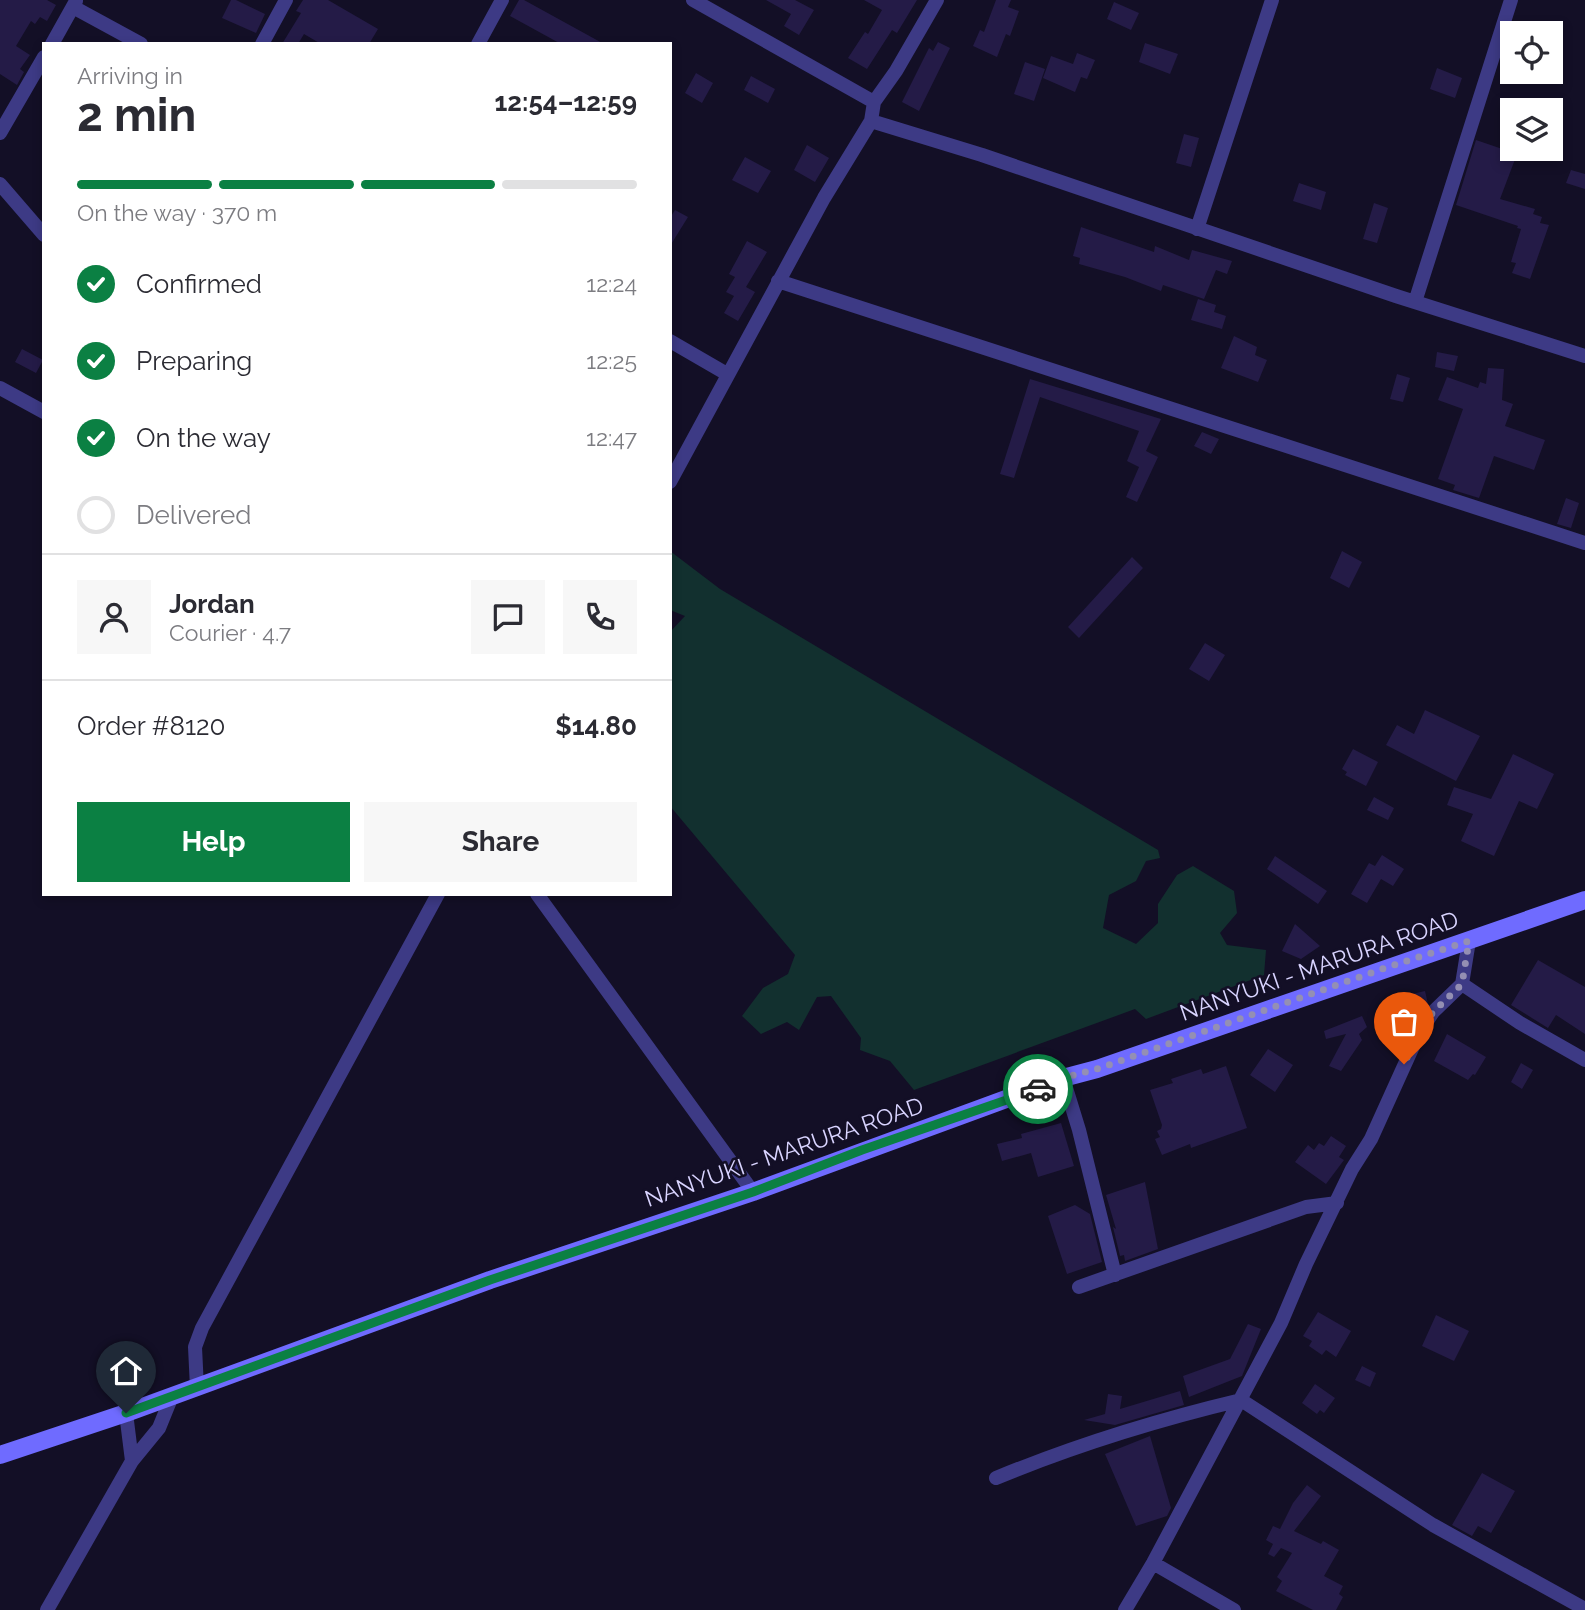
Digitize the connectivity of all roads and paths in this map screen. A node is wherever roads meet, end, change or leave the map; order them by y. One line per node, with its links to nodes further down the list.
1 (286, 0): 11 (street)
2 (502, 0): 12 (street)
3 (693, 0): 8 (street)
4 (937, 0): 14 (street)
5 (1272, 0): 18 (street)
6 (1511, 0): 21 (street)
7 (75, 3): 9 (street); 10 (street)
8 (720, 6): 14 (street)
9 (53, 42)
10 (138, 42)
11 (263, 42)
12 (479, 42)
13 (42, 60): 16 (street)
14 (874, 102): 15 (street)
15 (871, 121): 18 (street); 20 (street)
16 (0, 133)
17 (0, 184): 19 (street)
18 (1197, 229): 21 (street)
19 (42, 233)
20 (778, 281): 24 (street); 28 (street)
21 (1415, 302): 23 (street)
22 (672, 342): 24 (street)
23 (1585, 356)
24 (727, 374): 27 (street)
25 (0, 388): 26 (street)
26 (42, 411)
27 (672, 478)
28 (1585, 543)
29 (437, 896): 40 (street)
30 (538, 896): 36 (street)
31 (1585, 900): 32 (street, NANYUKI - MARURA ROAD)
32 (1469, 941): 33 (street); 35 (street, NANYUKI - MARURA ROAD)
33 (1462, 984): 34 (street); 37 (street)
34 (1585, 1060)
35 (1063, 1078): 36 (street, NANYUKI - MARURA ROAD); 38 (street)
36 (753, 1192): 40 (street, NANYUKI - MARURA ROAD)
37 (1337, 1203): 38 (street); 42 (street)
38 (1115, 1275): 39 (street)
39 (1079, 1287)
40 (197, 1388): 41 (street, NANYUKI - MARURA ROAD)
41 (172, 1396): 43 (street, NANYUKI - MARURA ROAD); 45 (street)
42 (1241, 1400): 46 (street); 47 (street); 48 (street)
43 (126, 1413): 44 (street, NANYUKI - MARURA ROAD); 45 (street)
44 (0, 1455)
45 (132, 1461): 49 (street)
46 (996, 1478)
47 (1153, 1563): 50 (street); 51 (street)
48 (1585, 1609)
49 (47, 1610)
50 (1125, 1610)
51 (1234, 1610)

